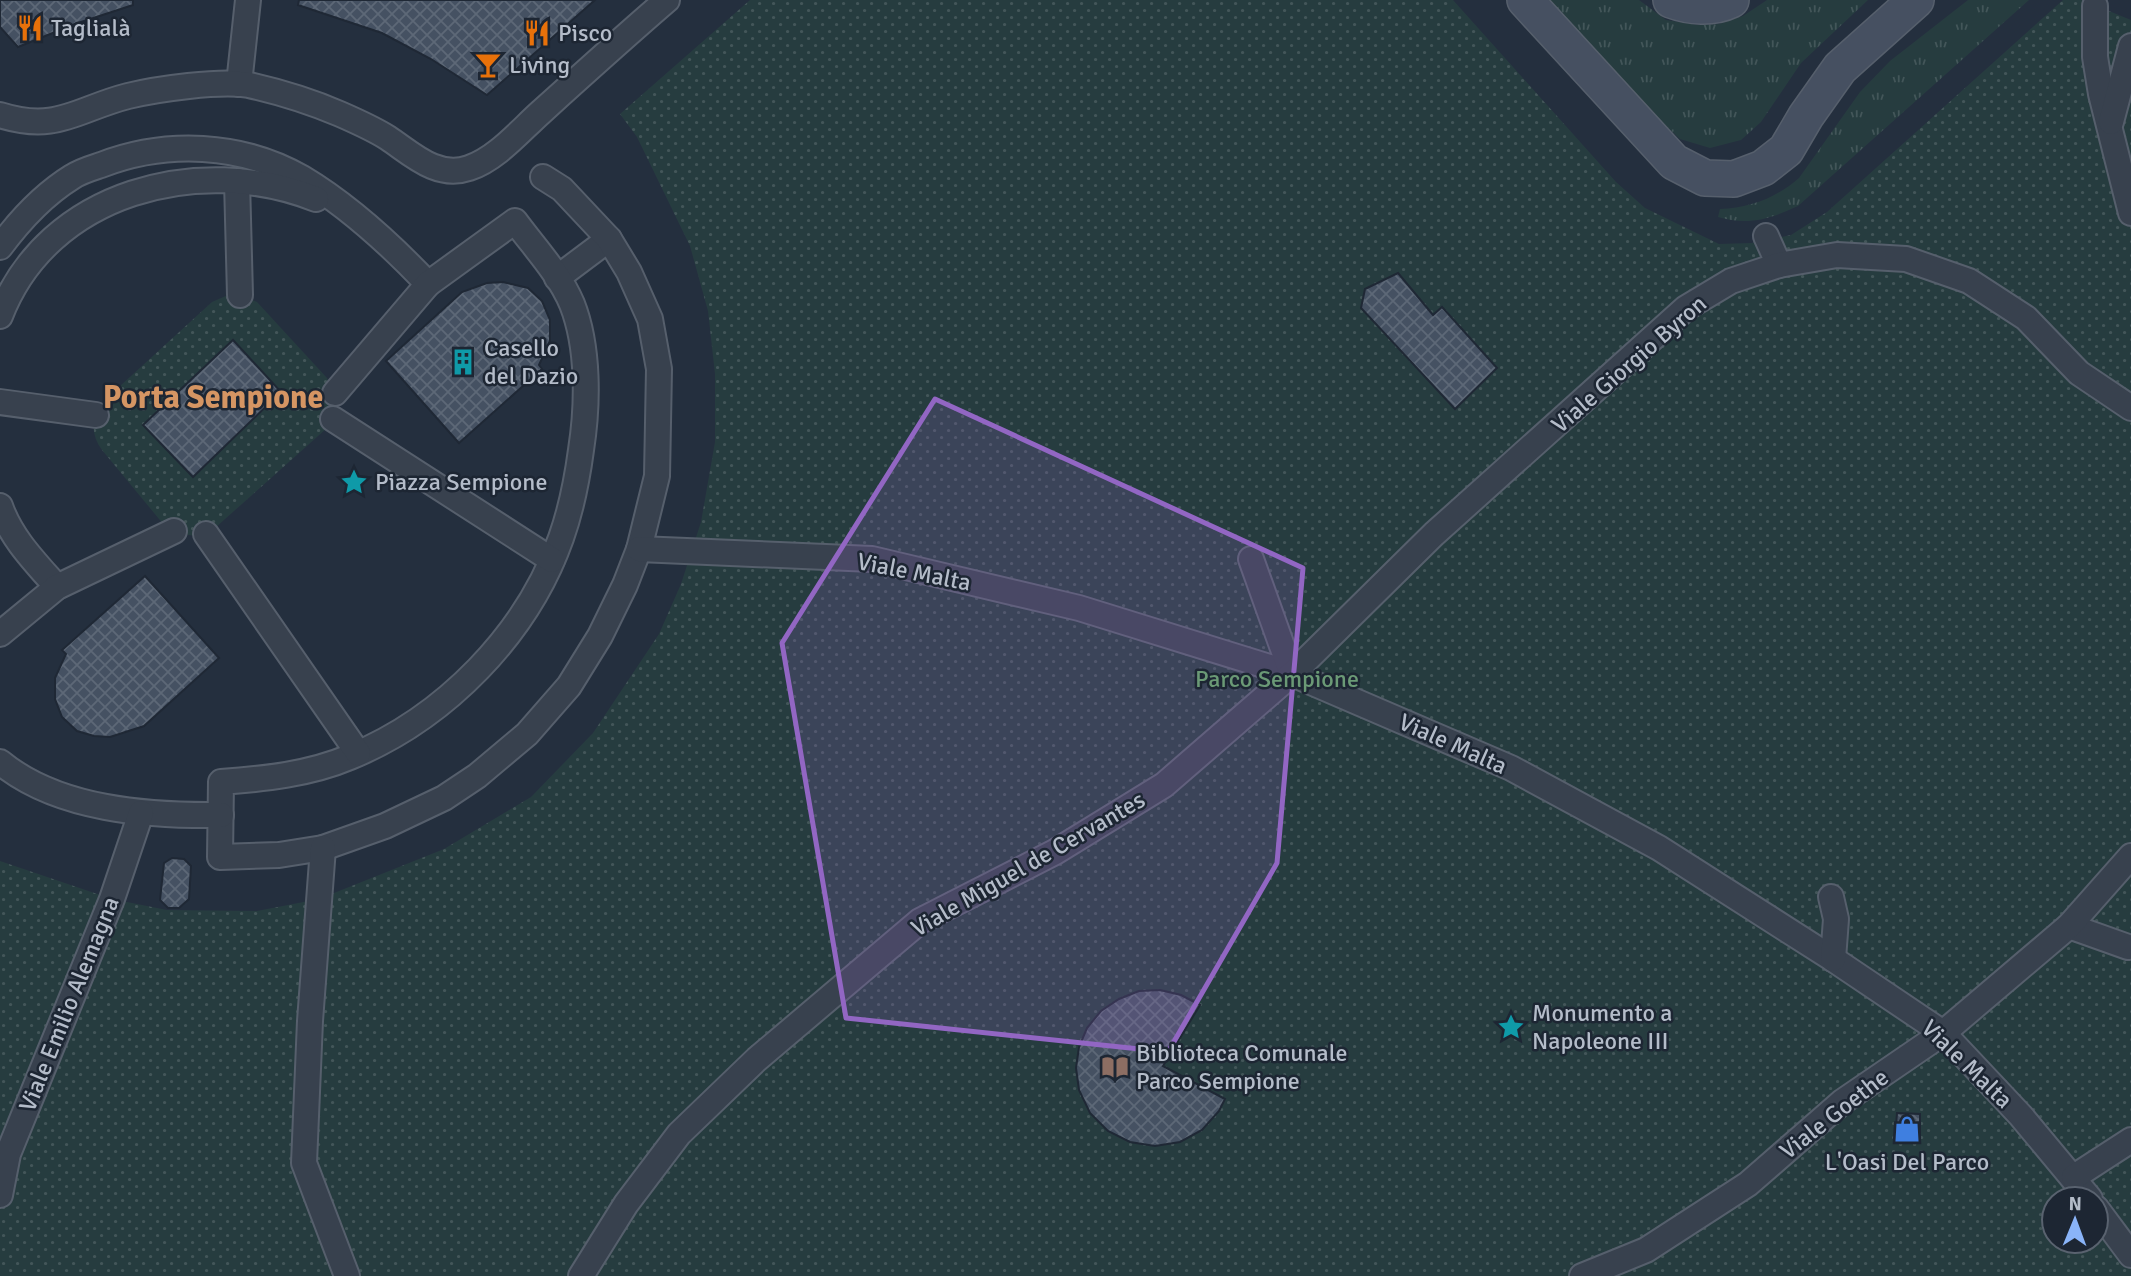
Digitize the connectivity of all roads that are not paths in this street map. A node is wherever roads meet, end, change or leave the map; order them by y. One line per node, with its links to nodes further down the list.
1 (248, 0): 9 (street)
2 (667, 0): 9 (street)
3 (1525, 0): 5 (main road)
4 (1731, 0): 6 (main road)
5 (1916, 0)
6 (1679, 2)
7 (2095, 6): 11 (street)
8 (2131, 46): 11 (street)
9 (239, 84): 10 (street)
10 (0, 115)
11 (2110, 126): 14 (street)
12 (543, 177): 17 (street)
13 (237, 181): 15 (street); 22 (street); 23 (street)
14 (2131, 213)
15 (363, 224): 18 (street); 21 (street)
16 (1766, 236): 19 (street)
17 (609, 239): 20 (street); 32 (street)
18 (0, 247)
19 (1779, 264): 26 (street, Viale Giorgio Byron); 37 (street, Viale Giorgio Byron)
20 (558, 278): 21 (street); 34 (street)
21 (428, 284): 24 (street)
22 (240, 295)
23 (0, 316)
24 (335, 393)
25 (0, 402): 27 (street)
26 (2131, 408)
27 (96, 415)
28 (333, 419): 34 (street)
29 (0, 506): 35 (street)
30 (174, 531): 35 (street)
31 (206, 534): 38 (street)
32 (639, 549): 37 (street, Viale Malta); 42 (street)
33 (1251, 559): 37 (street)
34 (552, 560): 38 (street)
35 (57, 587): 36 (street)
36 (1, 630)
37 (1292, 674): 47 (street, Viale Malta); 56 (street, Viale Miguel de Cervantes)
38 (358, 753): 41 (street)
39 (0, 762): 40 (street)
40 (141, 813): 41 (street); 52 (street, Viale Emilio Alemagna)
41 (221, 815): 42 (street)
42 (323, 848): 55 (street)
43 (2131, 856): 45 (street, Viale Goethe)
44 (1831, 897): 47 (street)
45 (2069, 926): 46 (street); 48 (street, Viale Goethe)
46 (2128, 947)
47 (1833, 959): 48 (street, Viale Malta)
48 (1943, 1033): 50 (street, Viale Malta); 57 (street, Viale Goethe)
49 (2131, 1140): 50 (street)
50 (2074, 1177): 51 (street, Viale Malta)
51 (2080, 1185)
52 (0, 1195)
53 (2110, 1227): 54 (street)
54 (2131, 1255)
55 (347, 1276)
56 (581, 1276)
57 (1582, 1276)

